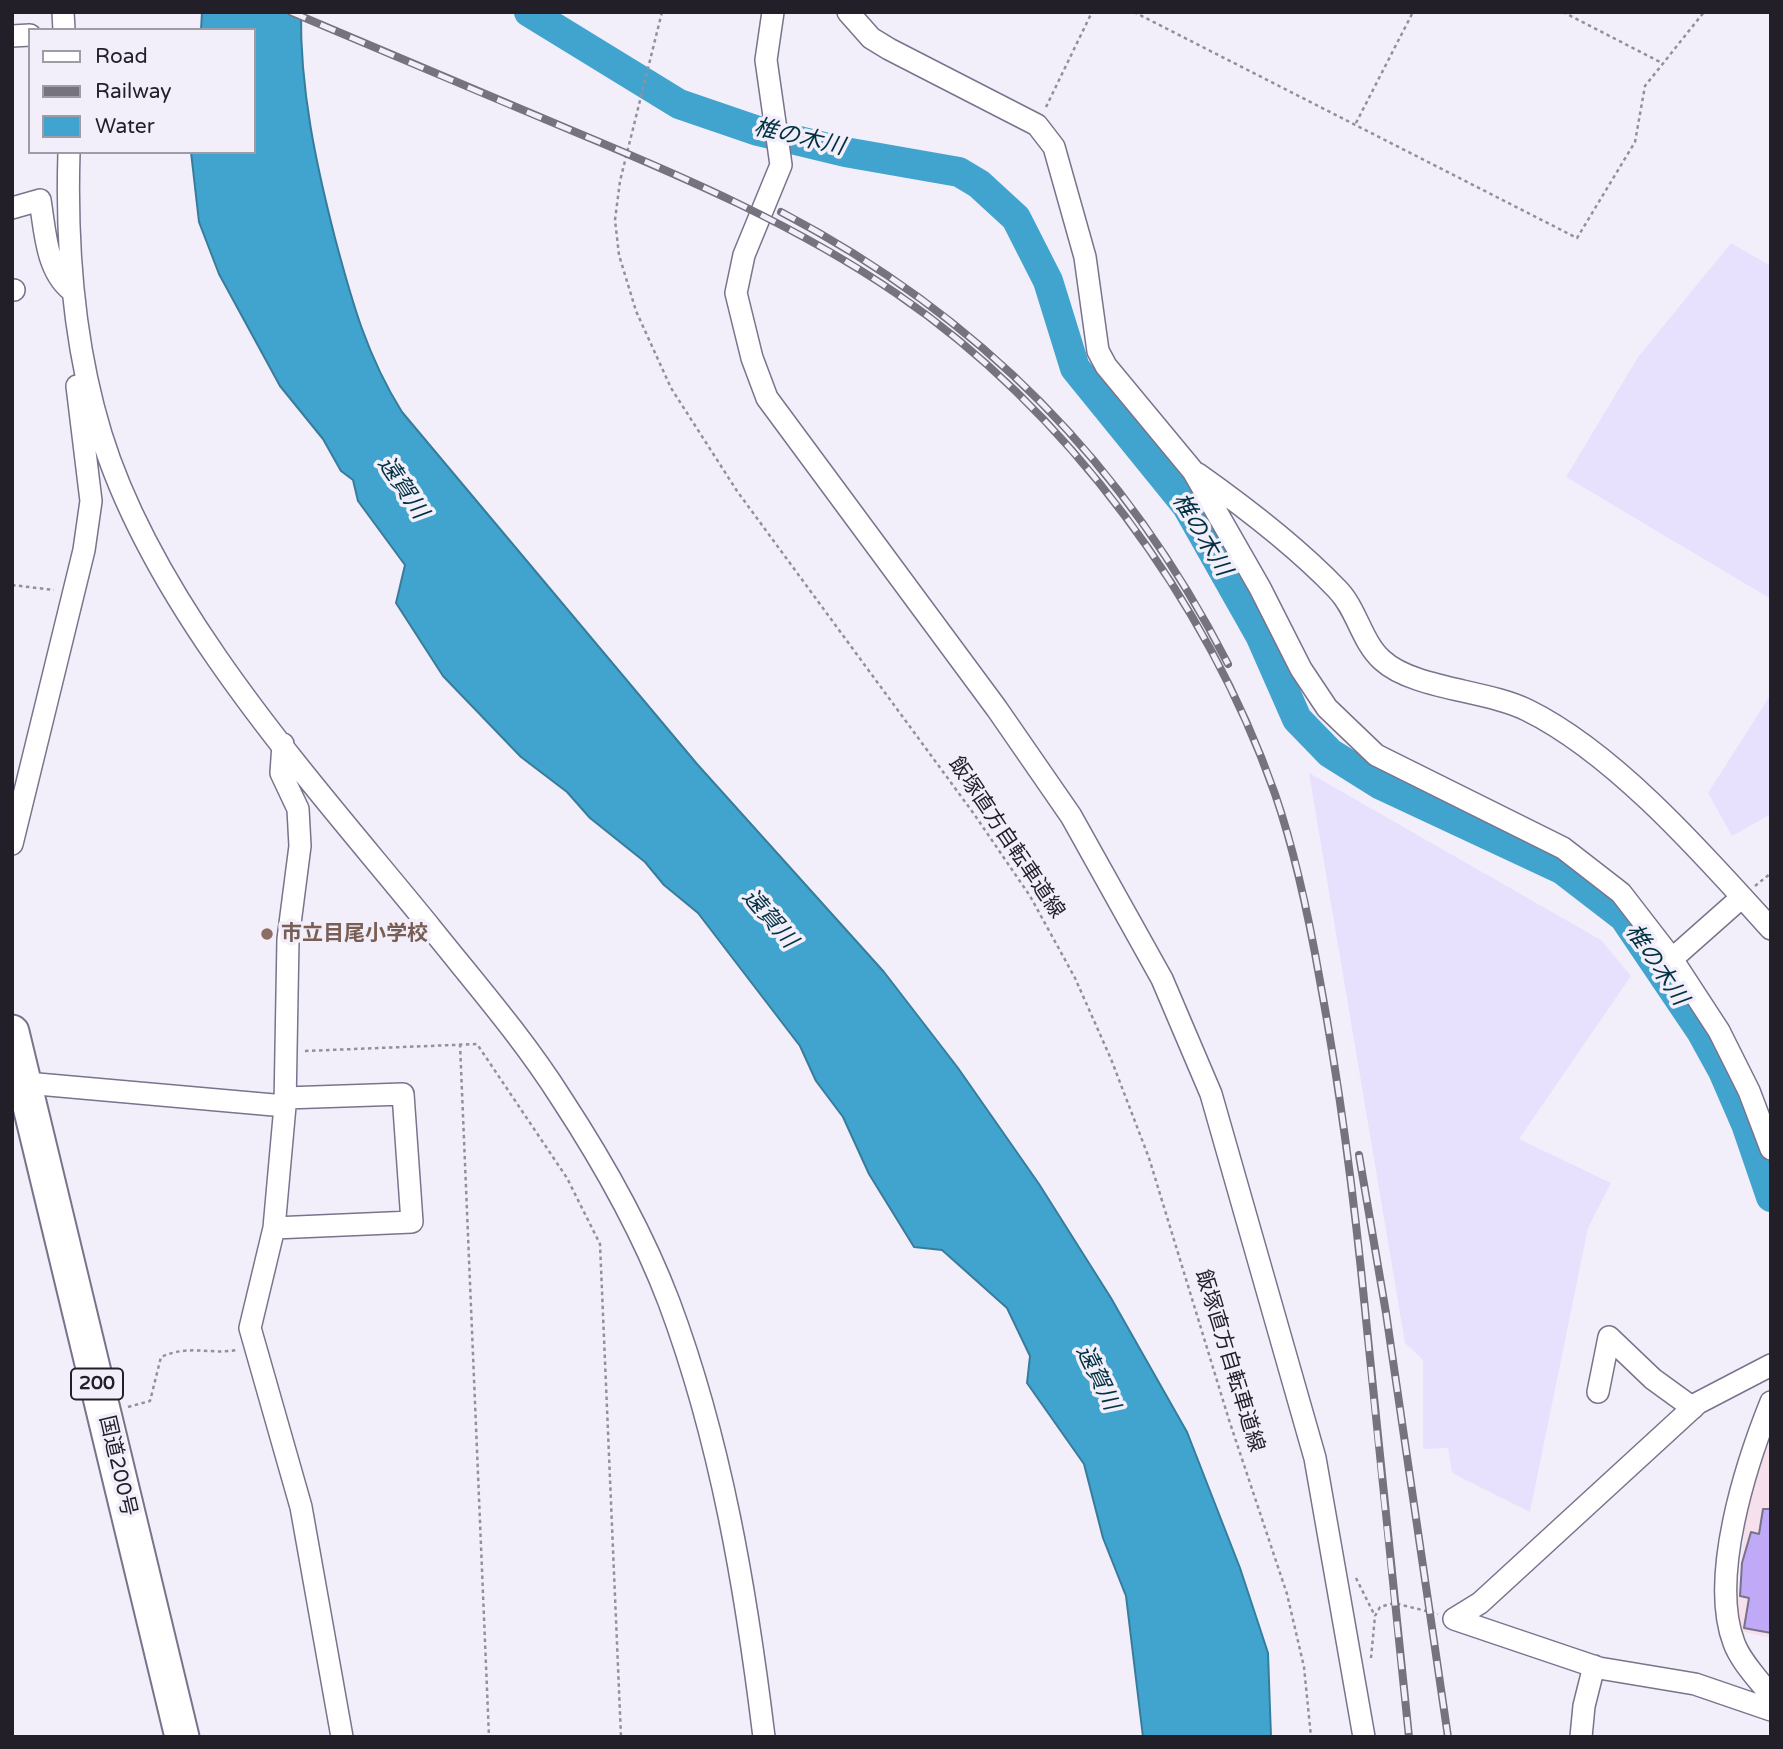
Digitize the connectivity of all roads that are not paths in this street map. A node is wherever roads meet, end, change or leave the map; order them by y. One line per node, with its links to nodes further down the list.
1 (773, 12): 28 (street)
2 (848, 12): 7 (street)
3 (69, 154): 5 (street)
4 (12, 208): 5 (street)
5 (71, 291): 6 (street)
6 (80, 339): 8 (street); 9 (street)
7 (1193, 471): 10 (street); 12 (street)
8 (283, 744): 15 (street); 27 (street)
9 (12, 844)
10 (1755, 905): 11 (street); 12 (street)
11 (1771, 929)
12 (1672, 959): 16 (street)
13 (12, 1032): 14 (highway, 国道200号 / 200)
14 (18, 1081): 15 (street); 25 (highway, 国道200号 / 200)
15 (285, 1102): 17 (street); 17 (street)
16 (1771, 1149)
17 (274, 1228): 26 (street)
18 (1771, 1365): 21 (street)
19 (1598, 1392): 21 (street)
20 (1771, 1402): 23 (street)
21 (1693, 1408): 22 (street)
22 (1594, 1666): 24 (street); 29 (street)
23 (1771, 1696)
24 (1771, 1710)
25 (182, 1737)
26 (342, 1737)
27 (764, 1737)
28 (1364, 1737)
29 (1581, 1737)

